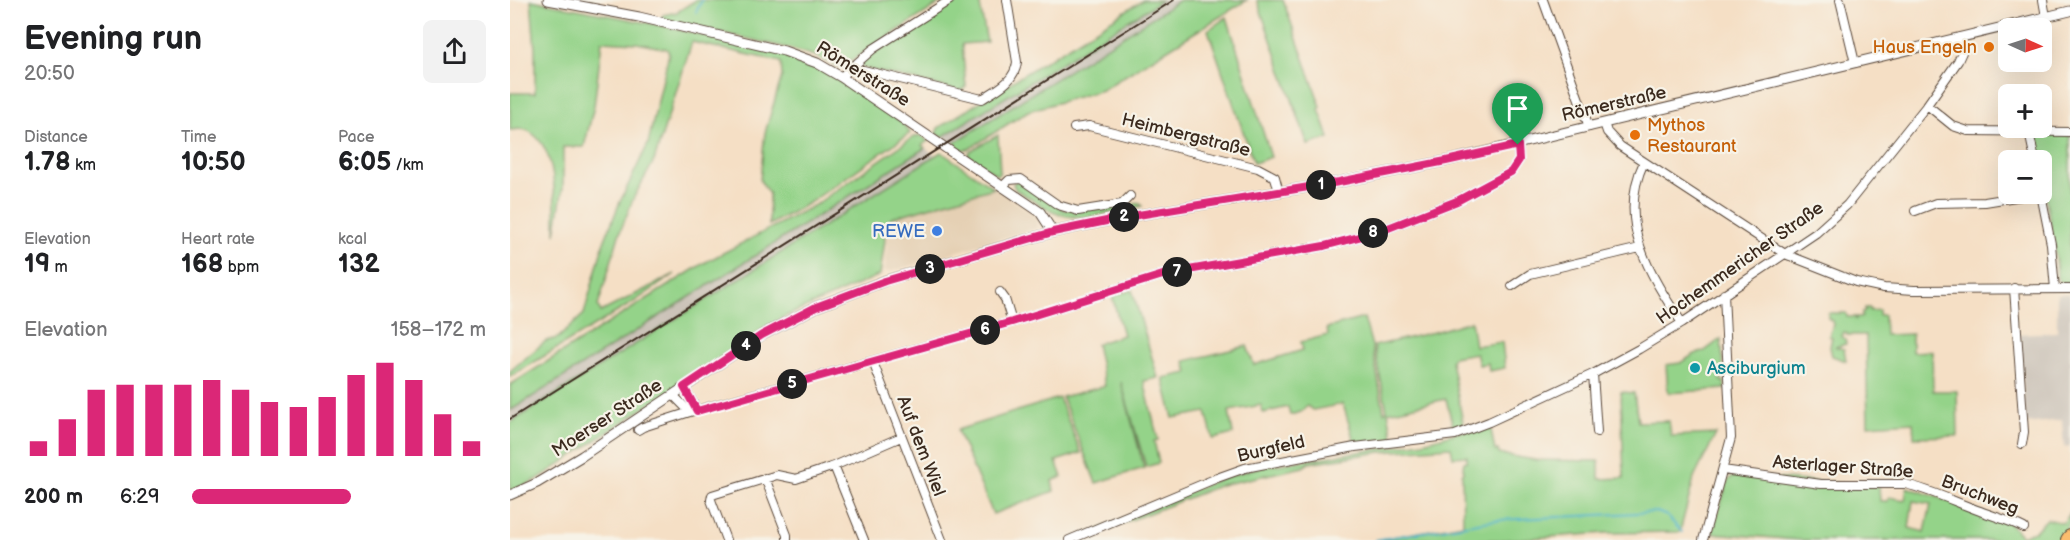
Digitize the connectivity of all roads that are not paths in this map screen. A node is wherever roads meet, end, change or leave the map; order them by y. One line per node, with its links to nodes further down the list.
1 (548, 0): 12 (street, Römerstraße)
2 (950, 0): 11 (street)
3 (1006, 0): 11 (street)
4 (1543, 0): 15 (street)
5 (1840, 0): 10 (street)
6 (2043, 0): 8 (street)
7 (2070, 11): 8 (street, Römerstraße)
8 (2046, 17): 9 (street, Römerstraße)
9 (1960, 37): 10 (street, Römerstraße); 13 (street, Hochemmericher Straße)
10 (1855, 63): 14 (street, Römerstraße)
11 (851, 67): 12 (street)
12 (841, 76): 22 (street, Römerstraße)
13 (1927, 105): 17 (street); 30 (street, Hochemmericher Straße)
14 (1604, 123): 15 (street, Römerstraße); 21 (street)
15 (1589, 127): 20 (street, Römerstraße)
16 (1074, 128): 23 (street, Heimbergstraße)
17 (1998, 131)
18 (2052, 132): 19 (street)
19 (2070, 132)
20 (1518, 145): 23 (street, Römerstraße); 37 (street)
21 (1644, 162): 29 (street); 30 (street)
22 (1002, 187): 24 (street); 28 (street, Römerstraße)
23 (1279, 192): 28 (street, Römerstraße)
24 (1130, 196)
25 (1998, 200): 27 (street)
26 (2043, 204): 33 (street)
27 (1915, 211)
28 (1053, 232): 41 (street, Moerser Straße)
29 (1640, 248): 31 (street); 38 (street)
30 (1785, 254): 32 (street); 36 (street, Hochemmericher Straße)
31 (1512, 286)
32 (2014, 288): 33 (street); 48 (street)
33 (2055, 289): 34 (street)
34 (2070, 289)
35 (1000, 292): 37 (street)
36 (1724, 294): 38 (street, Hochemmericher Straße); 50 (street)
37 (1012, 322): 39 (street)
38 (1682, 323): 40 (street, Hochemmericher Straße)
39 (873, 362): 43 (street); 47 (street, Auf dem Wiel)
40 (1593, 374): 44 (street, Hochemmericher Straße); 46 (street)
41 (684, 387): 42 (street, Moerser Straße); 43 (street)
42 (673, 394): 43 (street); 53 (street, Moerser Straße)
43 (693, 411): 45 (street)
44 (1489, 422): 60 (street, Burgfeld)
45 (639, 430)
46 (1597, 432)
47 (901, 437): 49 (street); 59 (street, Auf dem Wiel)
48 (2022, 444)
49 (834, 466): 51 (street); 58 (street)
50 (1723, 470): 52 (street, Asterlager Straße); 55 (street)
51 (765, 478): 56 (street); 57 (street)
52 (1926, 490): 54 (street, Bruchweg)
53 (510, 495)
54 (2024, 528)
55 (1705, 536)
56 (726, 540)
57 (787, 540)
58 (864, 540)
59 (942, 540)
60 (1069, 540)

